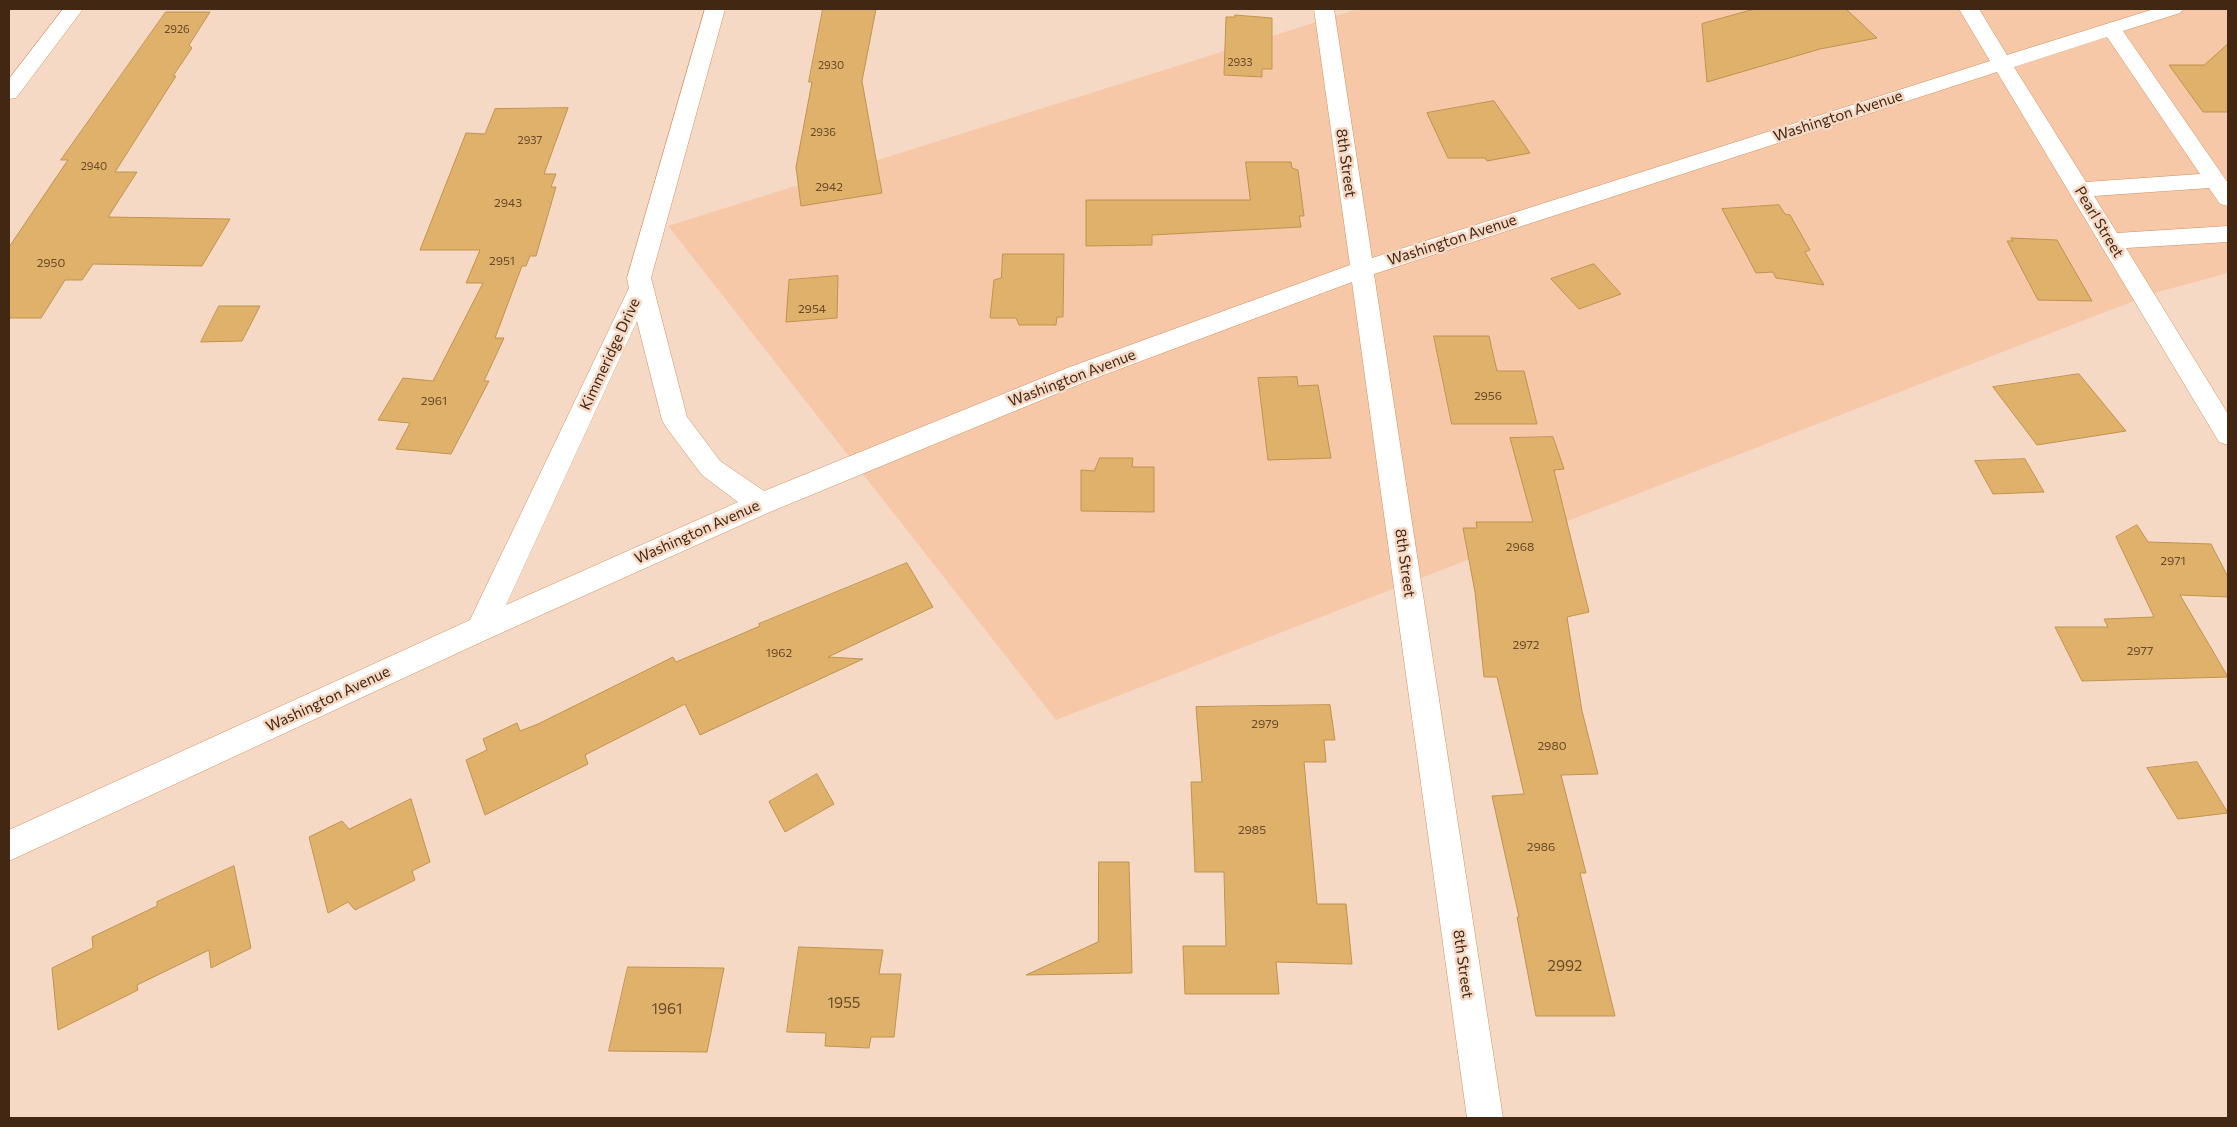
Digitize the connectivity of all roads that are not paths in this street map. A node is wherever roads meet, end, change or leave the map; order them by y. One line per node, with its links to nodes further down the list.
1 (73, 9): 8 (street)
2 (715, 9): 15 (street, Kimmeridge Drive)
3 (1324, 9): 14 (street, 8th Street)
4 (1969, 9): 7 (street, Pearl Street)
5 (2173, 9): 6 (street, Washington Avenue)
6 (2111, 28): 7 (street, Washington Avenue); 9 (street)
7 (2002, 63): 10 (street, Pearl Street); 14 (street, Washington Avenue)
8 (9, 93)
9 (2215, 180): 10 (street); 11 (street)
10 (2080, 190): 13 (street, Pearl Street)
11 (2228, 199)
12 (2228, 234): 13 (street)
13 (2111, 241): 16 (street, Pearl Street)
14 (1362, 269): 17 (street, Washington Avenue); 20 (street, 8th Street)
15 (641, 288): 17 (street); 18 (street, Kimmeridge Drive)
16 (2228, 435)
17 (760, 504): 18 (street, Washington Avenue)
18 (480, 629): 19 (street, Washington Avenue)
19 (9, 846)
20 (1485, 1118)

